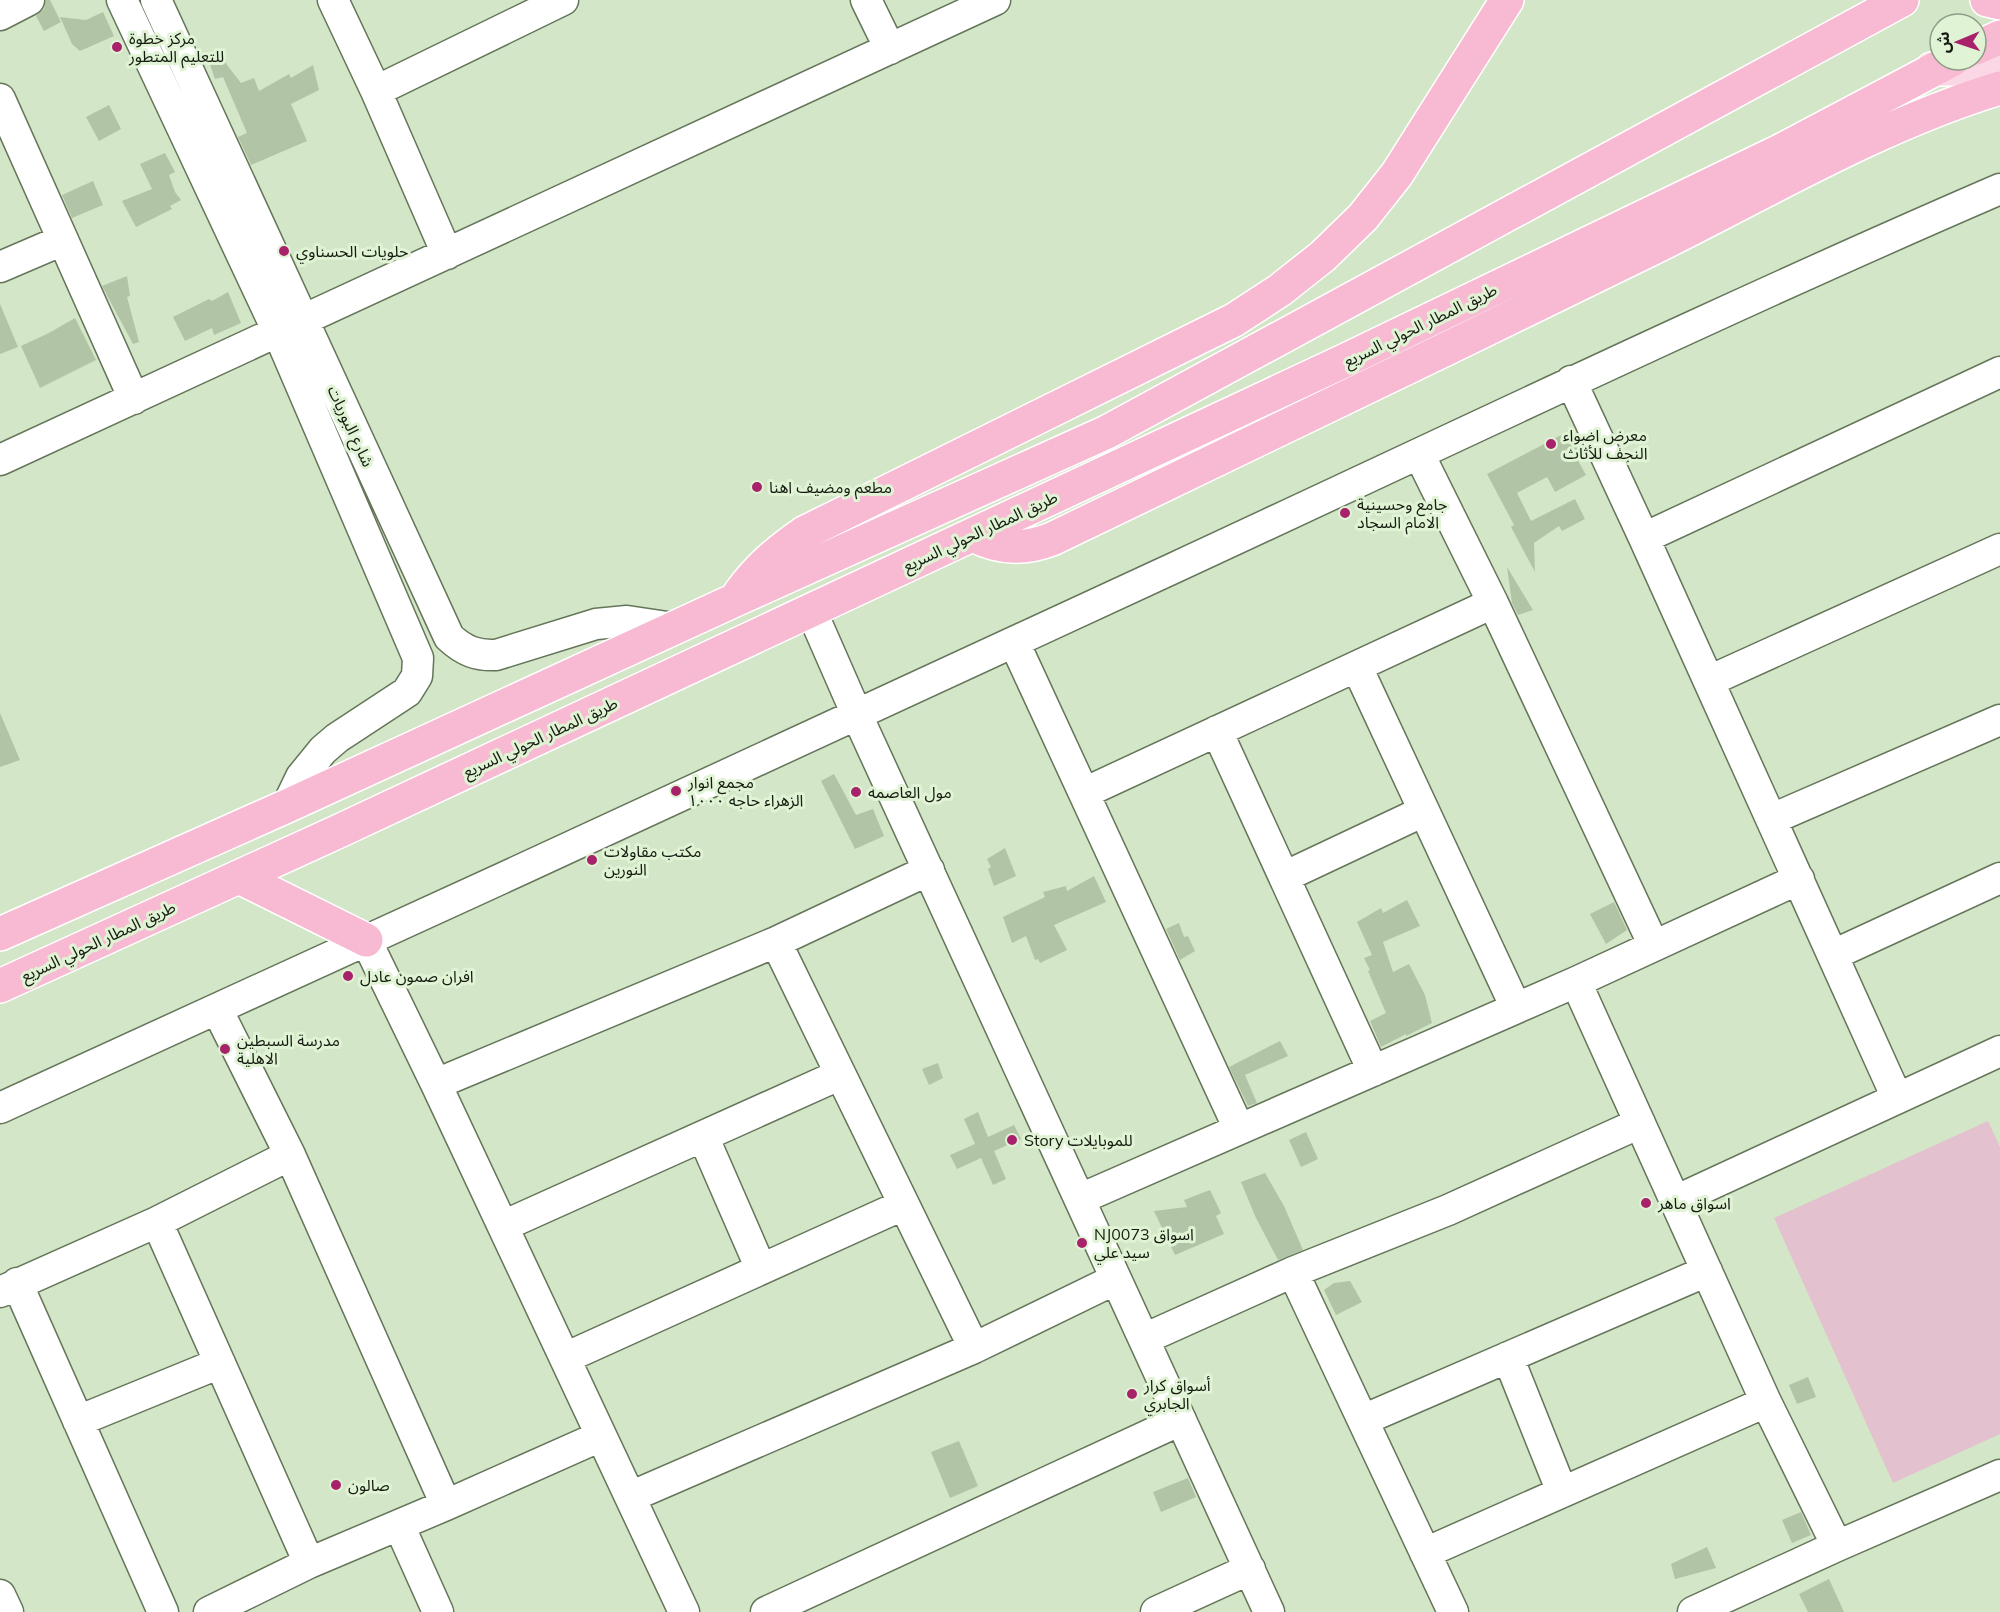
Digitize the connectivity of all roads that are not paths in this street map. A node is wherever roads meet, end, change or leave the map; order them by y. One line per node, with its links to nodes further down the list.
1 (29, 0): 14 (street)
2 (122, 0): 25 (street, شارع البوريات)
3 (156, 0): 25 (street, شارع البوريات)
4 (333, 0): 19 (street)
5 (563, 0): 13 (street)
6 (866, 0): 16 (street)
7 (995, 0): 16 (street)
8 (1506, 0): 34 (highway)
9 (1902, 0): 34 (highway)
10 (1974, 0): 15 (main road)
11 (1987, 0): 12 (highway)
12 (2000, 3)
13 (505, 12): 19 (street)
14 (0, 15)
15 (2000, 15)
16 (890, 49): 23 (street)
17 (1929, 72): 31 (highway, طريق المطار الحولي السريع)
18 (2000, 88): 31 (highway)
19 (376, 91): 23 (street)
20 (1, 102): 22 (street)
21 (1998, 193): 27 (street)
22 (63, 240): 24 (street); 28 (street)
23 (447, 254): 25 (street)
24 (0, 267)
25 (291, 327): 28 (street); 37 (street, شارع البوريات); 45 (street, شارع البوريات)
26 (2000, 372): 32 (street)
27 (1571, 381): 29 (street); 32 (street)
28 (134, 399): 30 (street)
29 (1419, 454): 35 (street); 38 (street)
30 (0, 460)
31 (972, 535): 36 (highway, طريق المطار الحولي السريع)
32 (1644, 538): 40 (street)
33 (1998, 554): 40 (street)
34 (735, 600): 37 (highway)
35 (1493, 603): 39 (street); 56 (street)
36 (811, 610): 41 (street); 49 (highway, طريق المطار الحولي السريع)
37 (674, 628): 45 (highway)
38 (1014, 642): 41 (street); 44 (street)
39 (1357, 667): 43 (street); 46 (street)
40 (1709, 681): 47 (street)
41 (857, 715): 48 (street); 54 (street)
42 (2000, 720): 47 (street)
43 (1217, 731): 44 (street); 50 (street)
44 (1084, 793): 69 (street)
45 (287, 806): 53 (highway)
46 (1424, 811): 50 (street); 60 (street)
47 (1772, 819): 52 (street)
48 (929, 870): 55 (street); 72 (street)
49 (239, 877): 54 (highway); 59 (highway, طريق المطار الحولي السريع)
50 (1284, 877): 63 (street)
51 (2000, 878): 57 (street)
52 (1799, 879): 56 (street); 57 (street)
53 (0, 934)
54 (366, 940): 61 (street); 65 (street)
55 (776, 942): 64 (street); 65 (street)
56 (1654, 946): 58 (street)
57 (1833, 955): 66 (street)
58 (1576, 982): 60 (street); 68 (street)
59 (0, 986)
60 (1516, 1008): 63 (street)
61 (216, 1010): 67 (street); 71 (street)
62 (2000, 1051): 66 (street)
63 (1373, 1071): 69 (street)
64 (839, 1075): 70 (street); 74 (street)
65 (436, 1084): 76 (street)
66 (1897, 1098): 73 (street)
67 (0, 1108)
68 (1640, 1123): 73 (street); 79 (street)
69 (1239, 1130): 72 (street)
70 (703, 1136): 76 (street); 77 (street)
71 (290, 1155): 75 (street); 95 (street)
72 (1080, 1199): 80 (street)
73 (1675, 1201): 78 (street)
74 (903, 1204): 77 (street); 83 (street)
75 (157, 1222): 81 (street); 86 (street)
76 (503, 1226): 85 (street)
77 (761, 1269): 85 (street)
78 (1707, 1271): 84 (street); 87 (street)
79 (1293, 1272): 82 (street); 89 (street)
80 (1116, 1278): 82 (street); 83 (street)
81 (9, 1287): 90 (street)
82 (1144, 1339): 88 (street)
83 (974, 1348): 94 (street)
84 (1508, 1357): 89 (street); 93 (street)
85 (565, 1358): 91 (street)
86 (220, 1363): 90 (street); 99 (street)
87 (1766, 1402): 93 (street); 97 (street)
88 (1181, 1420): 100 (street); 102 (street)
89 (1363, 1420): 98 (street)
90 (78, 1421): 104 (street)
91 (602, 1436): 94 (street); 95 (street)
92 (2000, 1475): 97 (street)
93 (1562, 1492): 98 (street)
94 (630, 1497): 107 (street)
95 (446, 1505): 96 (street)
96 (399, 1525): 99 (street); 106 (street)
97 (1838, 1545): 112 (street)
98 (1425, 1553): 111 (street)
99 (309, 1563): 105 (street)
100 (1250, 1569): 109 (street); 110 (street)
101 (0, 1595): 103 (street)
102 (813, 1602): 108 (street)
103 (8, 1612)
104 (163, 1612)
105 (209, 1612)
106 (438, 1612)
107 (684, 1612)
108 (766, 1612)
109 (1156, 1612)
110 (1269, 1612)
111 (1453, 1612)
112 (1694, 1612)

